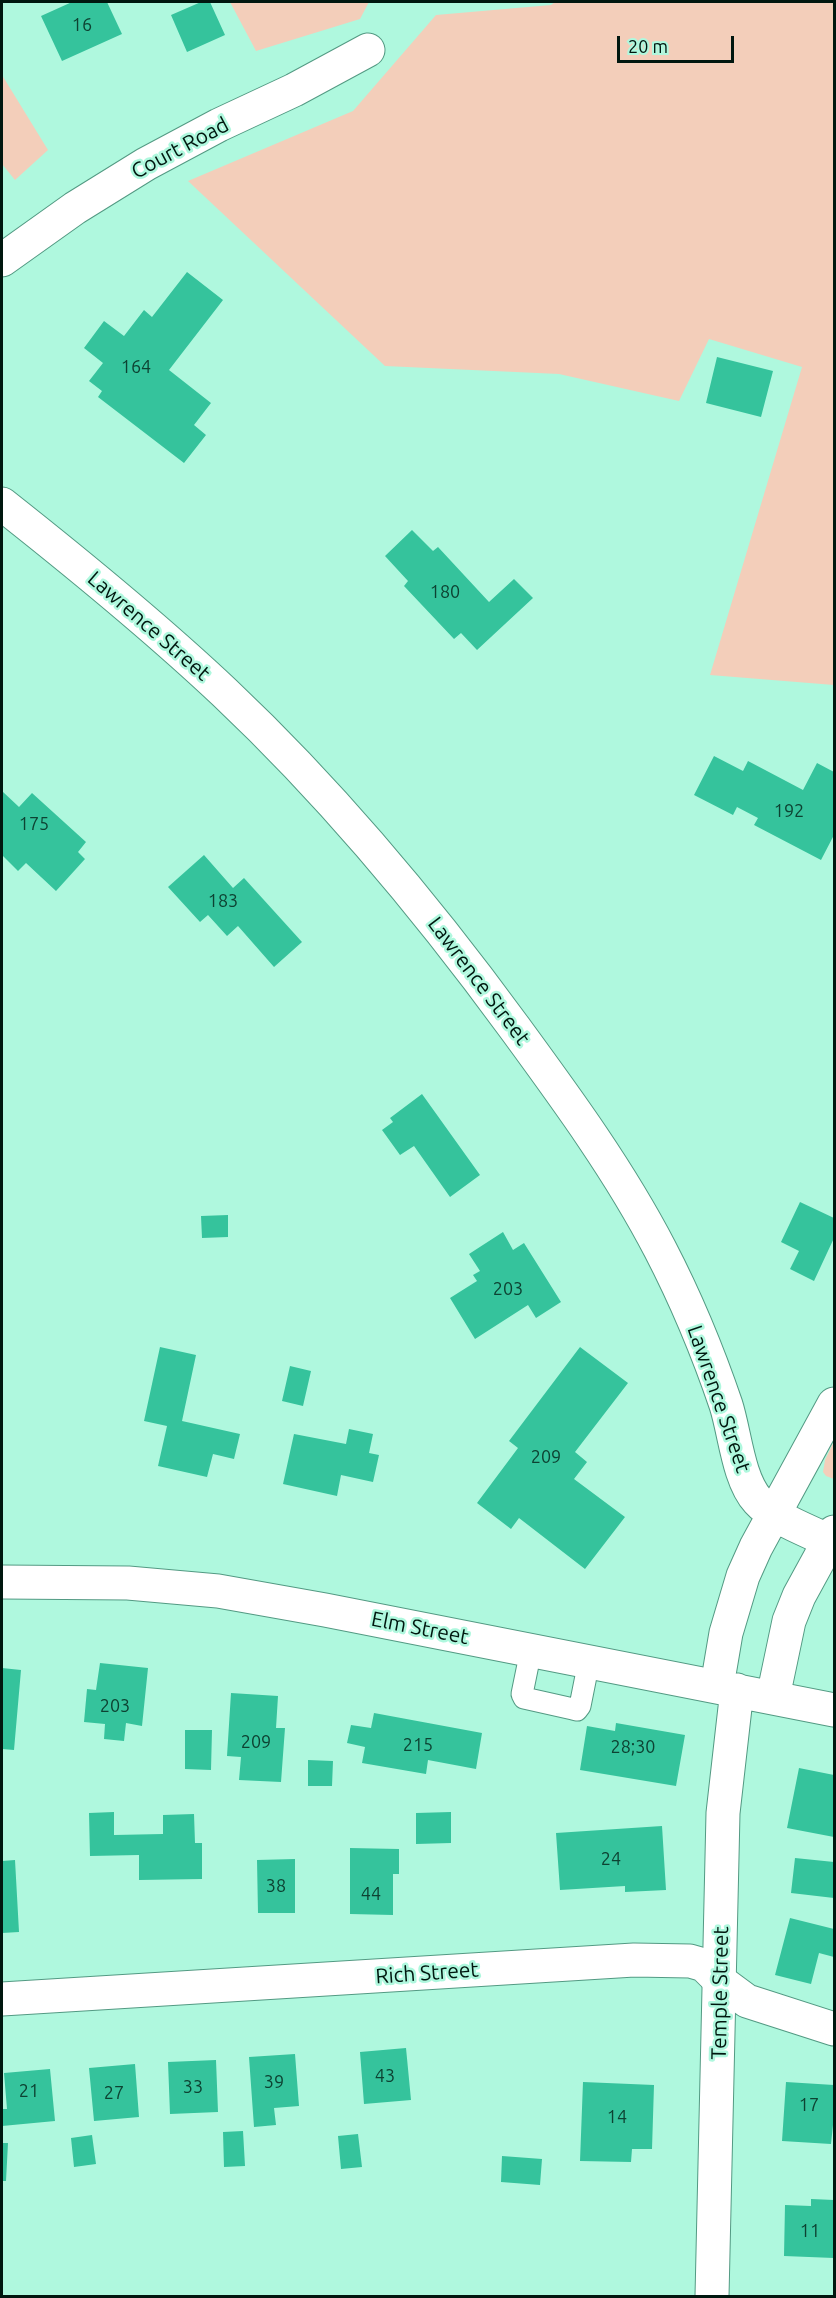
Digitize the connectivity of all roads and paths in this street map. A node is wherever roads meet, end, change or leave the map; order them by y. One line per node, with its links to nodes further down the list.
1 (368, 50): 2 (street, Court Road)
2 (2, 260)
3 (2, 504): 5 (street, Lawrence Street)
4 (834, 1404): 5 (street)
5 (775, 1513): 6 (street, Lawrence Street); 10 (street, Temple Street)
6 (832, 1537): 11 (street)
7 (2, 1582): 8 (street, Elm Street)
8 (531, 1650): 9 (street, Elm Street); 9 (lane)
9 (589, 1661): 10 (street, Elm Street)
10 (727, 1688): 11 (street, Elm Street); 13 (street, Temple Street)
11 (773, 1698): 12 (street, Elm Street)
12 (834, 1710)
13 (720, 1981): 14 (street, Rich Street); 15 (street, Rich Street); 16 (street, Temple Street)
14 (2, 1999)
15 (834, 2029)
16 (712, 2296)

